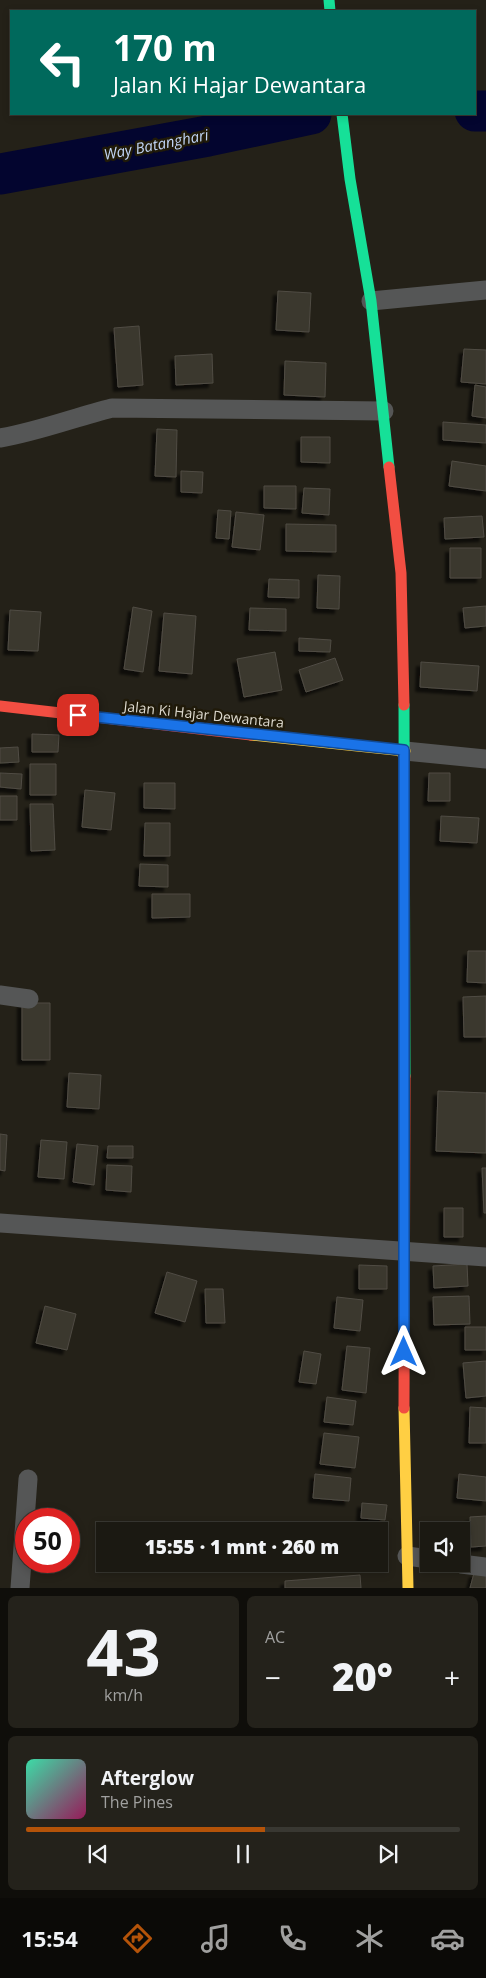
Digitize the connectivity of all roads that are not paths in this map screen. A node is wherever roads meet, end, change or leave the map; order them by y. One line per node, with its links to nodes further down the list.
1 (342, 115): 3 (main road)
2 (486, 290): 3 (street)
3 (371, 301): 4 (main road)
4 (384, 411): 5 (street); 7 (main road)
5 (0, 438)
6 (0, 706): 7 (main road, Jalan Ki Hajar Dewantara)
7 (404, 750): 8 (street); 12 (main road)
8 (486, 759)
9 (0, 995): 10 (street)
10 (29, 999)
11 (0, 1223): 12 (street)
12 (403, 1252): 13 (street); 15 (main road)
13 (486, 1257)
14 (28, 1479): 19 (street)
15 (407, 1556): 16 (street); 20 (main road)
16 (420, 1558)
17 (470, 1565): 18 (street)
18 (486, 1567)
19 (20, 1588)
20 (408, 1588)

